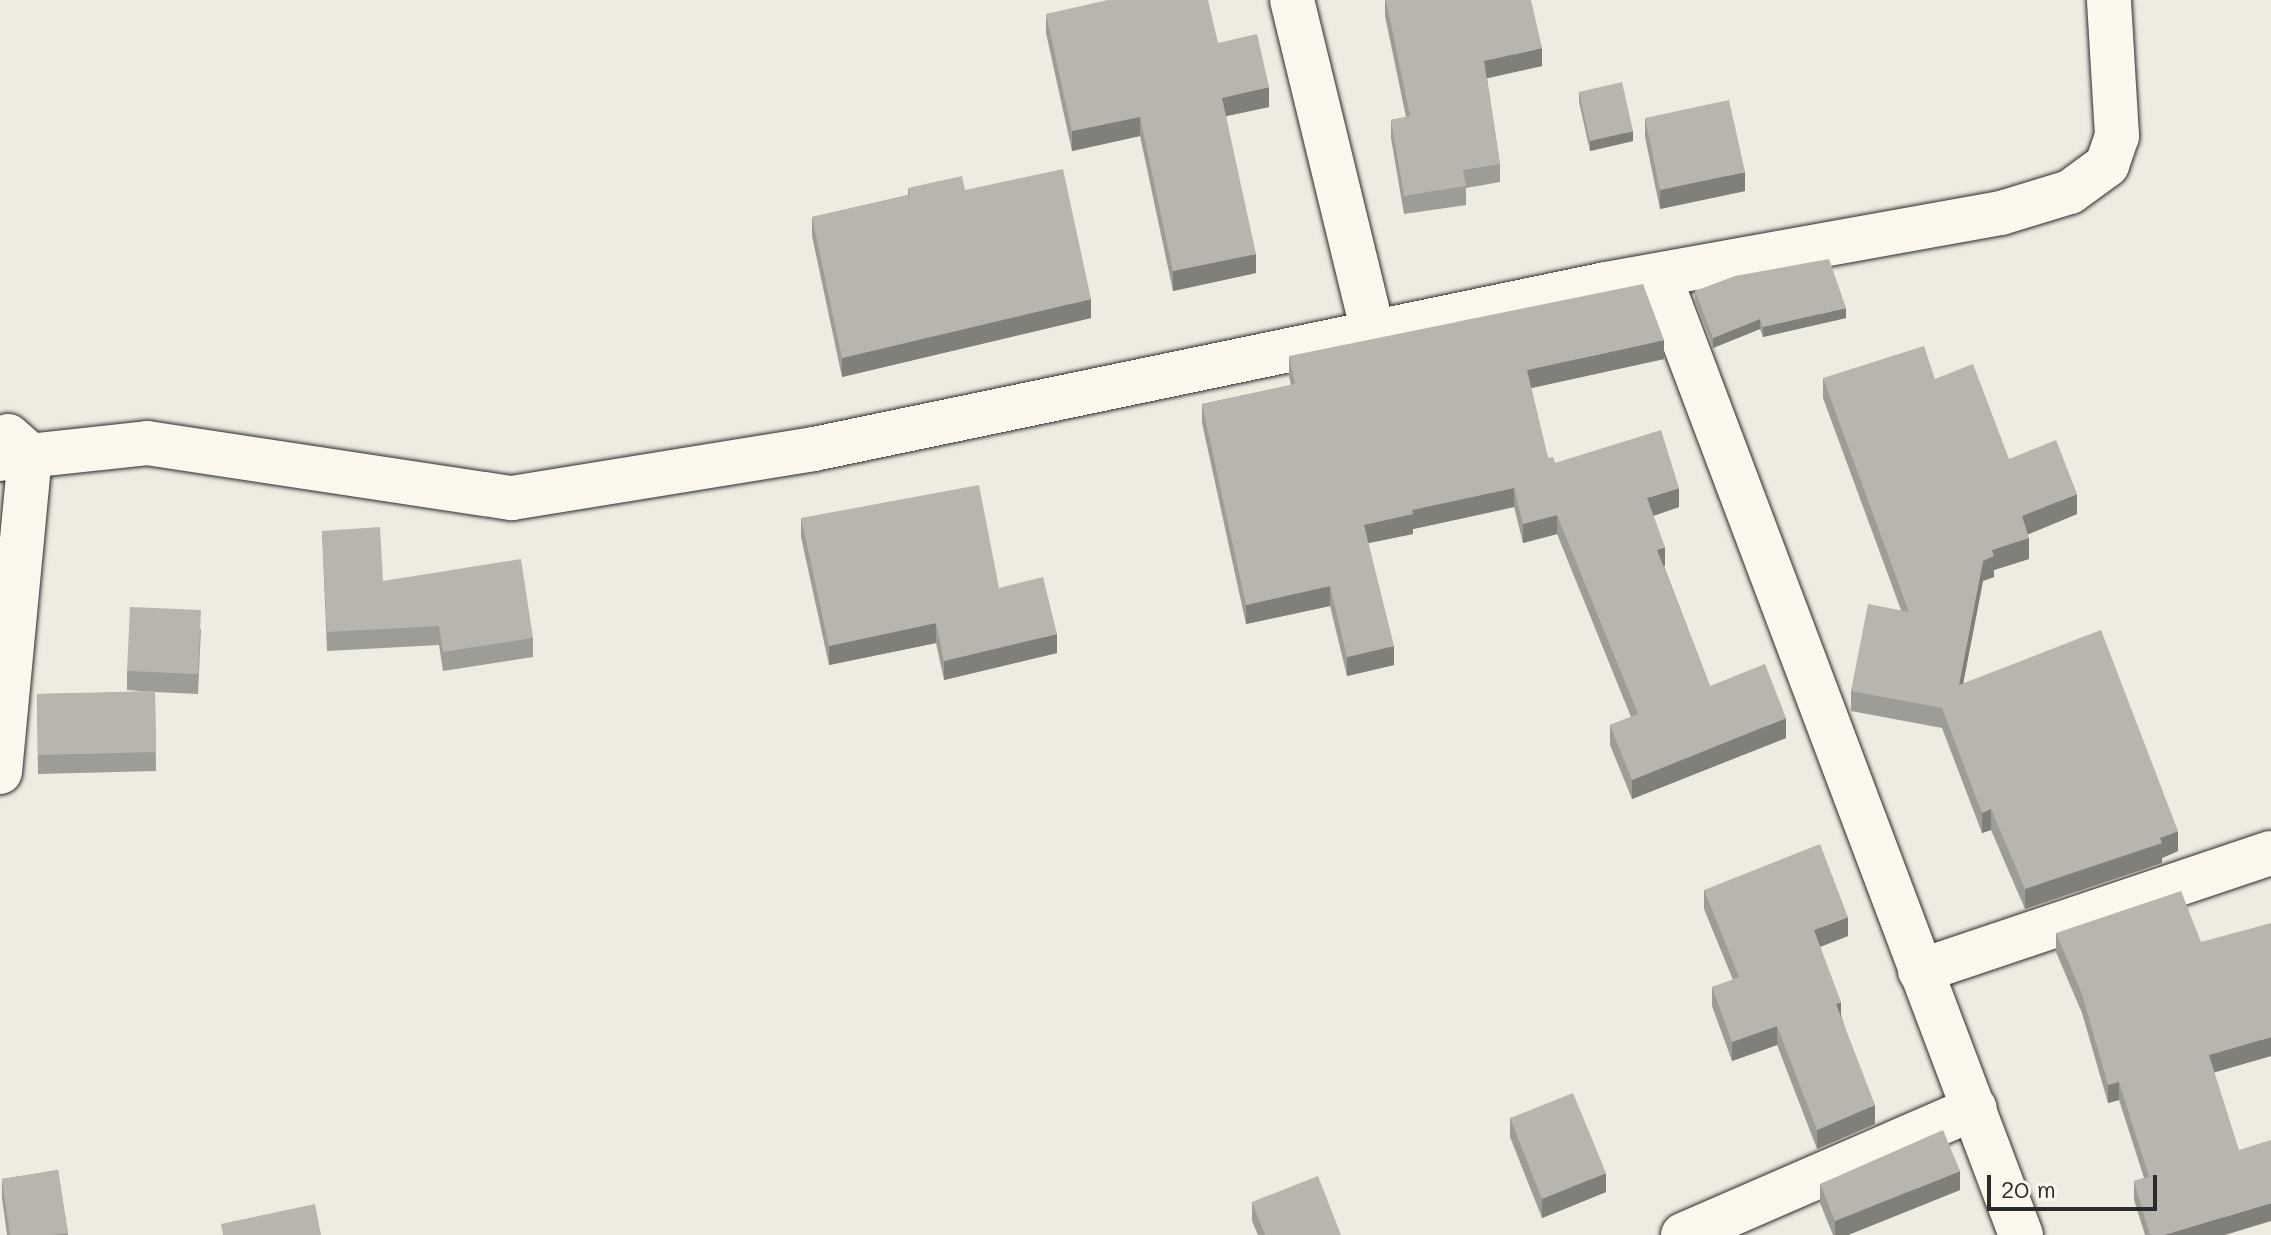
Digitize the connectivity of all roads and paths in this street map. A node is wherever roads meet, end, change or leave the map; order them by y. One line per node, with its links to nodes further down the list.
1 (1292, 0): 4 (street)
2 (2108, 4): 3 (street)
3 (1659, 275): 4 (street); 8 (street)
4 (1373, 333): 5 (street)
5 (10, 448): 6 (street)
6 (0, 772)
7 (2271, 853): 8 (street)
8 (1920, 971): 9 (street)
9 (1975, 1108): 10 (street); 11 (street)
10 (1683, 1235)
11 (2021, 1235)

